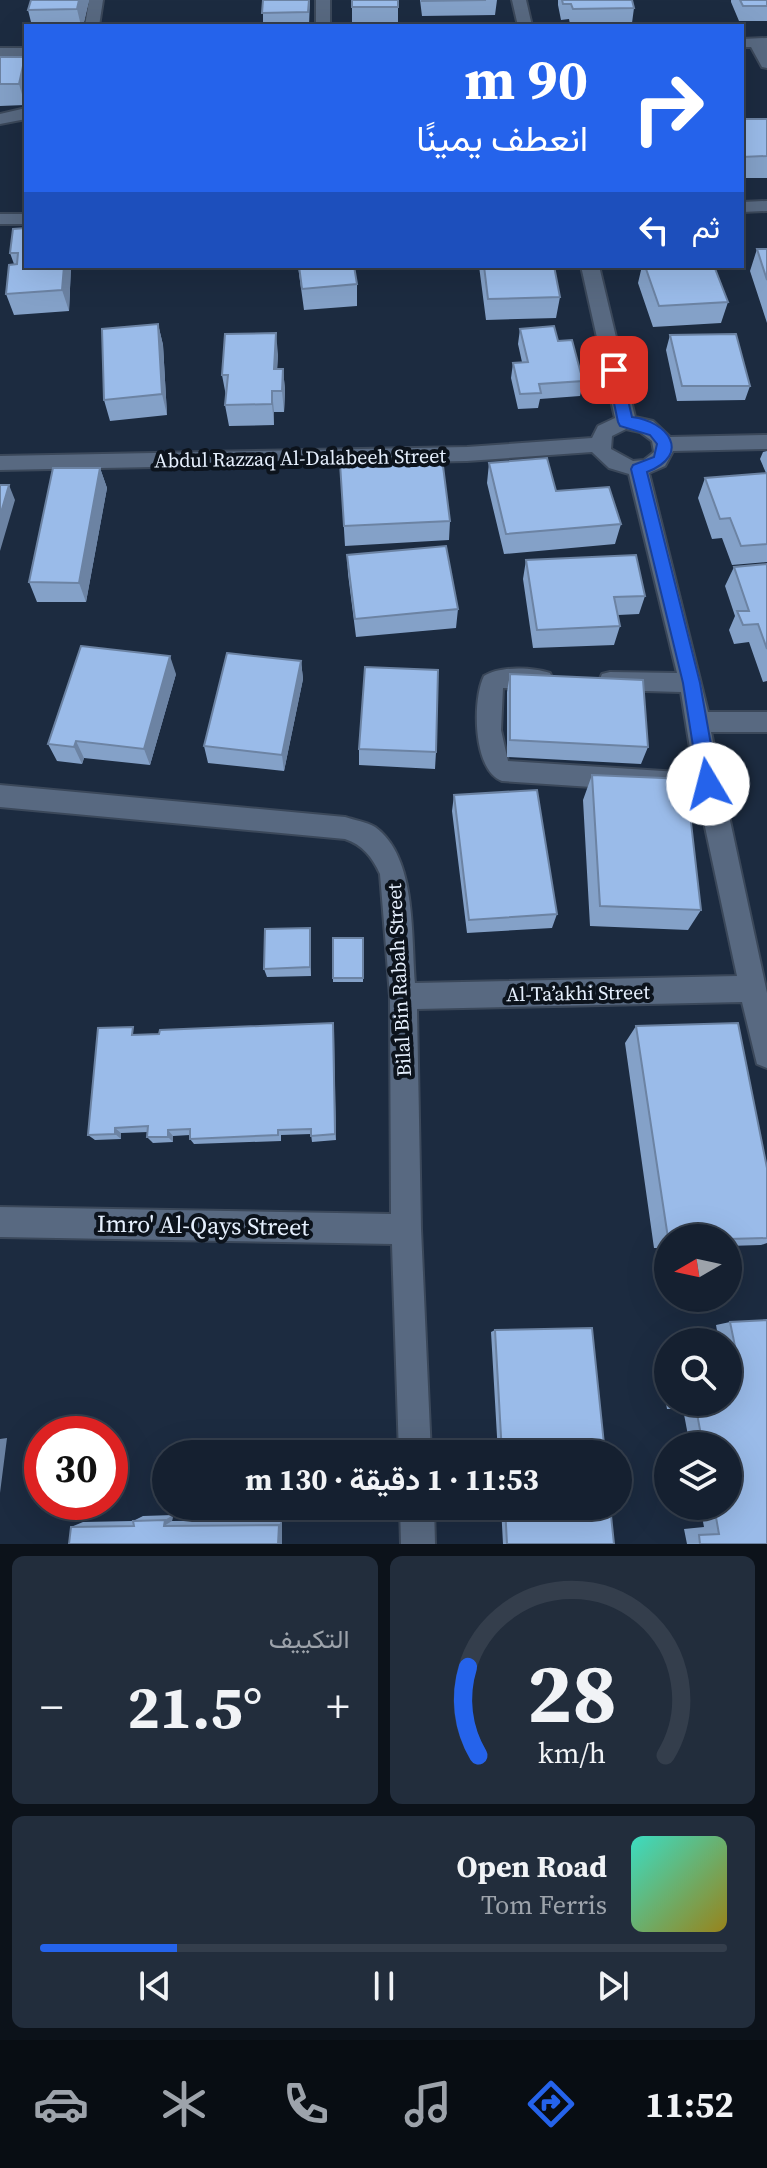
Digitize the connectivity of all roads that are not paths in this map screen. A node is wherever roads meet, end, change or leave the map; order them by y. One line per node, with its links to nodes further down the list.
1 (96, 0): 4 (street)
2 (323, 0): 5 (street)
3 (519, 0): 6 (street)
4 (92, 24)
5 (323, 24)
6 (525, 24)
7 (755, 42): 10 (street)
8 (0, 52): 9 (street)
9 (24, 52)
10 (767, 64)
11 (24, 114): 12 (street)
12 (0, 119)
13 (767, 206): 14 (street)
14 (744, 207)
15 (0, 219): 16 (street)
16 (24, 219)
17 (590, 268): 18 (street)
18 (626, 422): 20 (street); 21 (street)
19 (767, 442): 21 (street)
20 (599, 444): 22 (street, Abdul Razzaq Al-Dalabeeh Street); 23 (street)
21 (664, 444): 23 (street)
22 (0, 463)
23 (638, 469): 24 (street)
24 (691, 683): 25 (street); 27 (street)
25 (699, 722): 26 (street); 27 (street)
26 (767, 722)
27 (708, 784): 29 (street)
28 (0, 796): 30 (street, Bilal Bin Rabah Street)
29 (752, 989): 30 (street, Al-Ta’akhi Street); 31 (street)
30 (403, 996): 33 (street, Bilal Bin Rabah Street)
31 (767, 1054)
32 (0, 1222): 33 (street, Imro' Al-Qays Street)
33 (406, 1229): 34 (street, Bilal Bin Rabah Street)
34 (414, 1440)
35 (417, 1520): 36 (street)
36 (418, 1544)

